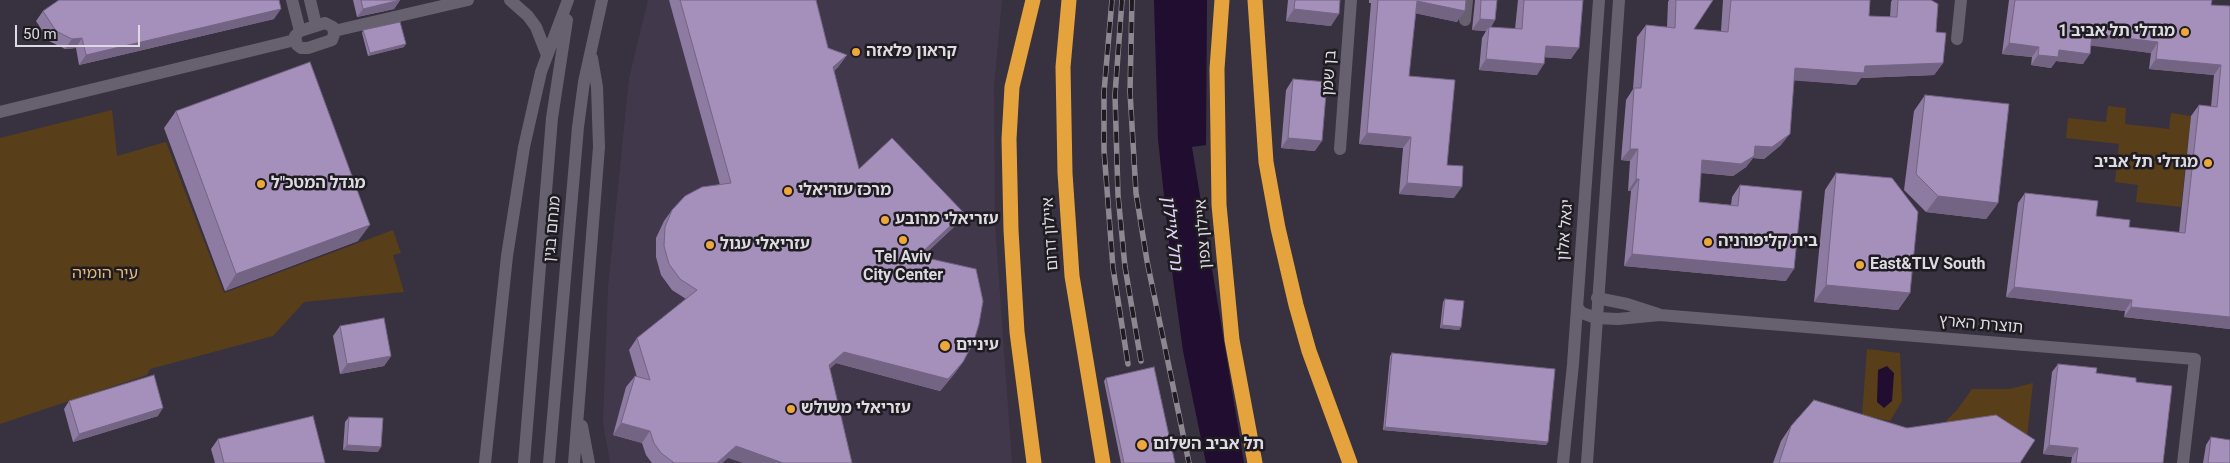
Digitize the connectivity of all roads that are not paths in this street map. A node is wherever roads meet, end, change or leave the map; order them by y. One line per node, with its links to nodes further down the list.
1 (292, 0): 19 (street)
2 (310, 0): 17 (street)
3 (468, 0): 18 (street)
4 (510, 0): 22 (street)
5 (569, 0): 22 (street); 31 (street, מנחם בגין)
6 (602, 0): 21 (street, מנחם בגין)
7 (1033, 0): 35 (highway)
8 (1069, 0): 36 (highway, איילון דרום)
9 (1222, 0): 37 (highway, איילון צפון)
10 (1255, 0): 38 (highway)
11 (1351, 0): 24 (street, בן שמן)
12 (1467, 0): 16 (street)
13 (1600, 0): 26 (street, יגאל אלון)
14 (1619, 0): 25 (street)
15 (1961, 0): 20 (street)
16 (1466, 20)
17 (316, 25): 18 (street); 19 (street)
18 (334, 31): 19 (street)
19 (298, 36): 23 (street)
20 (1958, 40)
21 (591, 48): 29 (street); 32 (street, מנחם בגין)
22 (547, 55): 30 (street)
23 (0, 112)
24 (1340, 149)
25 (1598, 298): 27 (street, תוצרת הארץ); 28 (street)
26 (1576, 307): 28 (street, תוצרת הארץ); 39 (street, יגאל אלון)
27 (1660, 315): 28 (street, תוצרת הארץ); 41 (street, תוצרת הארץ)
28 (1596, 318): 40 (street)
29 (578, 404): 33 (street); 34 (street)
30 (485, 463)
31 (524, 463)
32 (549, 463)
33 (574, 463)
34 (589, 463)
35 (1034, 463)
36 (1103, 463)
37 (1255, 463)
38 (1350, 463)
39 (1563, 463)
40 (1587, 463)
41 (2184, 463)

